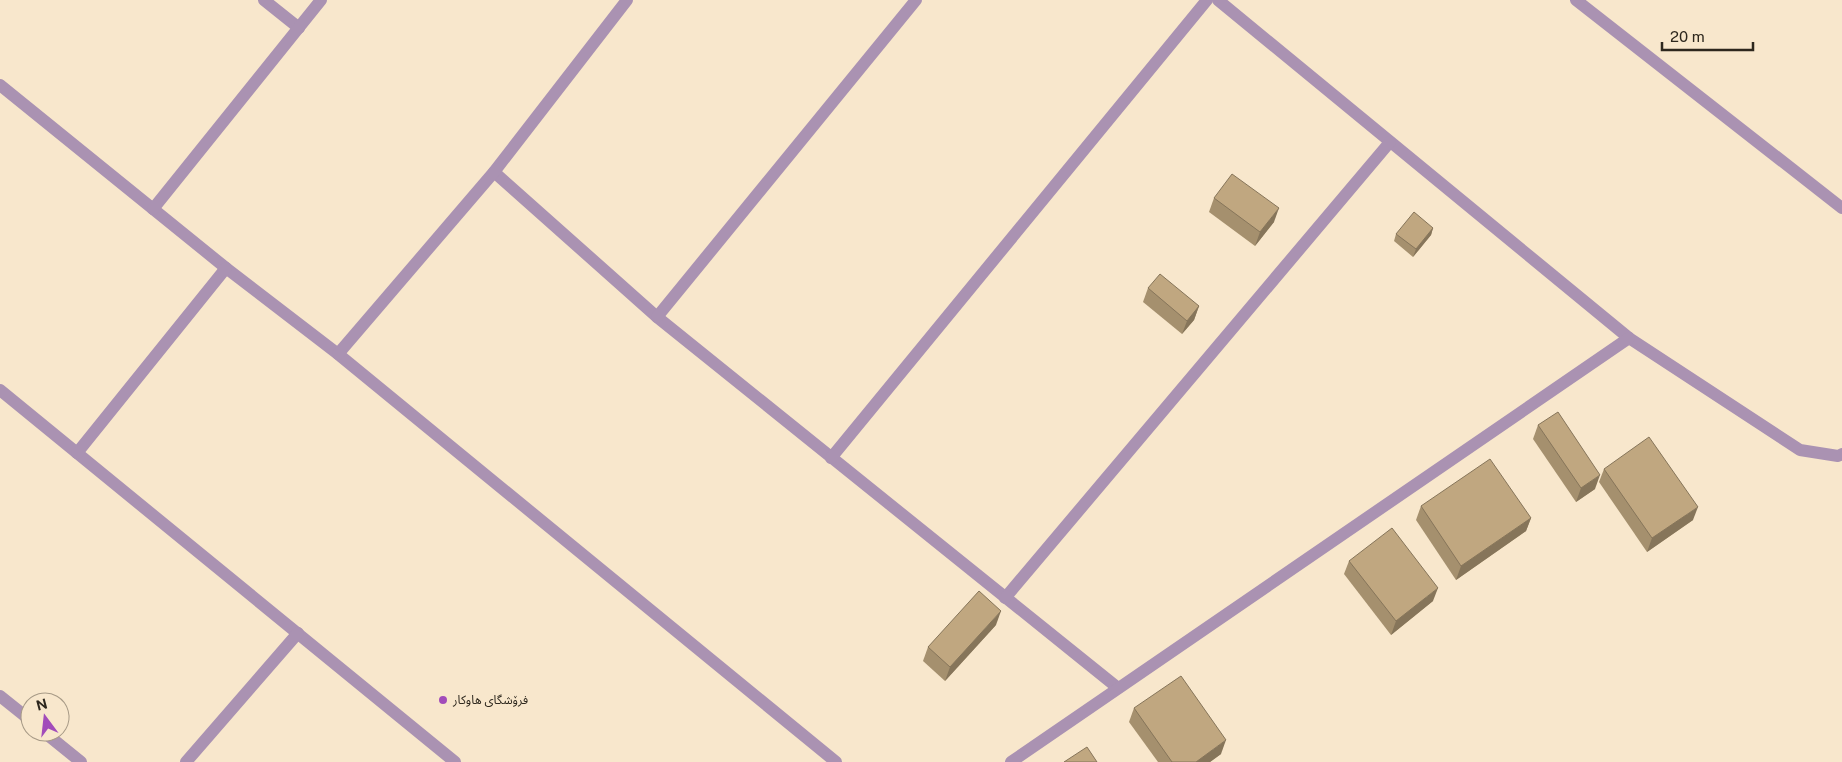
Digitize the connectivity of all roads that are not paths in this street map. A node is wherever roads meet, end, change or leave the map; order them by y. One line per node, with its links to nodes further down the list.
1 (264, 0): 8 (street)
2 (321, 0): 8 (street)
3 (626, 0): 11 (street)
4 (916, 0): 15 (street)
5 (1207, 0): 21 (street)
6 (1218, 0): 10 (street)
7 (1576, 0): 12 (street)
8 (298, 28): 13 (street)
9 (0, 85): 13 (street)
10 (1390, 142): 16 (street); 22 (street)
11 (494, 172): 15 (street); 17 (street)
12 (1842, 208)
13 (153, 209): 14 (street)
14 (226, 268): 17 (street); 19 (street)
15 (657, 317): 21 (street)
16 (1629, 338): 20 (street); 24 (street)
17 (338, 354): 32 (street)
18 (0, 390): 19 (street)
19 (77, 453): 23 (street)
20 (1842, 454)
21 (831, 458): 22 (street)
22 (1005, 598): 24 (street)
23 (298, 633): 30 (street); 31 (street)
24 (1118, 688): 33 (street)
25 (0, 696): 26 (street)
26 (20, 712)
27 (53, 742): 28 (street)
28 (66, 757): 29 (street)
29 (81, 762)
30 (186, 762)
31 (456, 762)
32 (836, 762)
33 (1011, 762)

